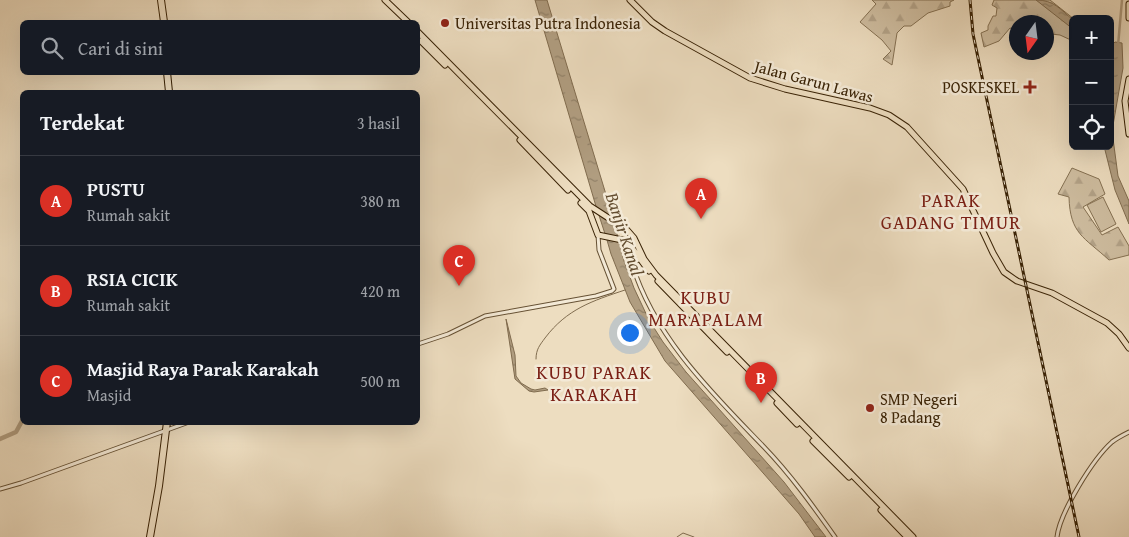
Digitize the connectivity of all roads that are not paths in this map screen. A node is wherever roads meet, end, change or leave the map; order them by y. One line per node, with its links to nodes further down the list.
1 (161, 0): 8 (highway)
2 (166, 0): 9 (highway)
3 (380, 0): 10 (main road)
4 (385, 0): 11 (main road)
5 (630, 0): 24 (main road, Jalan Garun Lawas)
6 (1129, 4): 7 (main road)
7 (1129, 18)
8 (165, 20)
9 (165, 20)
10 (401, 20)
11 (406, 20)
12 (420, 34): 14 (main road)
13 (420, 39): 14 (main road)
14 (432, 49): 19 (main road)
15 (169, 75): 17 (highway)
16 (1129, 80): 18 (main road)
17 (171, 90)
18 (1129, 134)
19 (539, 158): 20 (main road); 22 (main road)
20 (600, 235): 21 (main road); 23 (street)
21 (640, 259): 22 (main road); 32 (street)
22 (655, 276): 30 (main road)
23 (420, 343)
24 (1129, 348)
25 (165, 425): 27 (highway)
26 (181, 425): 27 (street)
27 (165, 431): 29 (street); 31 (highway); 31 (highway)
28 (1129, 432): 35 (street)
29 (0, 489)
30 (877, 503): 33 (main road); 34 (main road)
31 (148, 537)
32 (835, 537)
33 (907, 537)
34 (913, 537)
35 (1058, 537)

